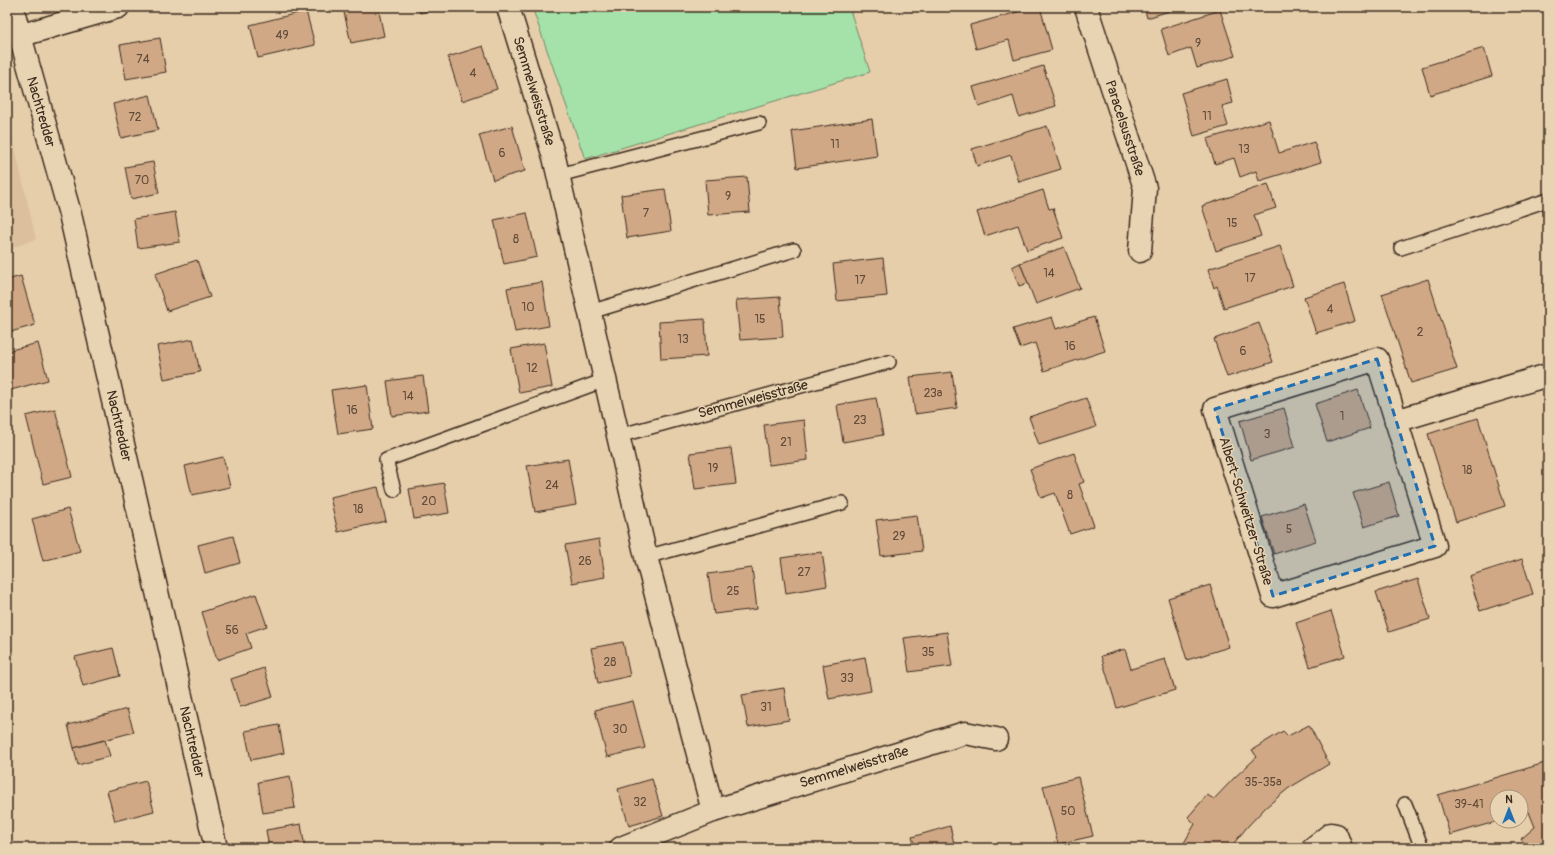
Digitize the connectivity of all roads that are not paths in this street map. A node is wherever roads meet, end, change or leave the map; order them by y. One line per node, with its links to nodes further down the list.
1 (12, 7): 5 (street, Nachtredder)
2 (118, 7): 5 (street)
3 (508, 7): 7 (street, Semmelweisstraße)
4 (1086, 7): 11 (street, Paracelsusstraße)
5 (19, 36): 24 (street, Nachtredder)
6 (758, 123): 7 (lane)
7 (558, 175): 12 (street, Semmelweisstraße)
8 (1548, 200): 9 (lane)
9 (1401, 248)
10 (794, 250): 12 (lane)
11 (1140, 251)
12 (590, 312): 15 (street, Semmelweisstraße)
13 (889, 362): 17 (lane, Semmelweisstraße)
14 (1548, 375): 16 (street)
15 (605, 380): 17 (street, Semmelweisstraße); 18 (lane)
16 (1396, 421): 16 (street, Albert-Schweitzer-Straße)
17 (618, 436): 20 (street, Semmelweisstraße)
18 (394, 490)
19 (842, 504): 20 (lane)
20 (646, 557): 23 (street, Semmelweisstraße)
21 (996, 739): 23 (street, Semmelweisstraße)
22 (1405, 804): 28 (lane)
23 (712, 811): 25 (street, Semmelweisstraße)
24 (216, 848)
25 (621, 848)
26 (1313, 848): 27 (street)
27 (1341, 848)
28 (1422, 848)

